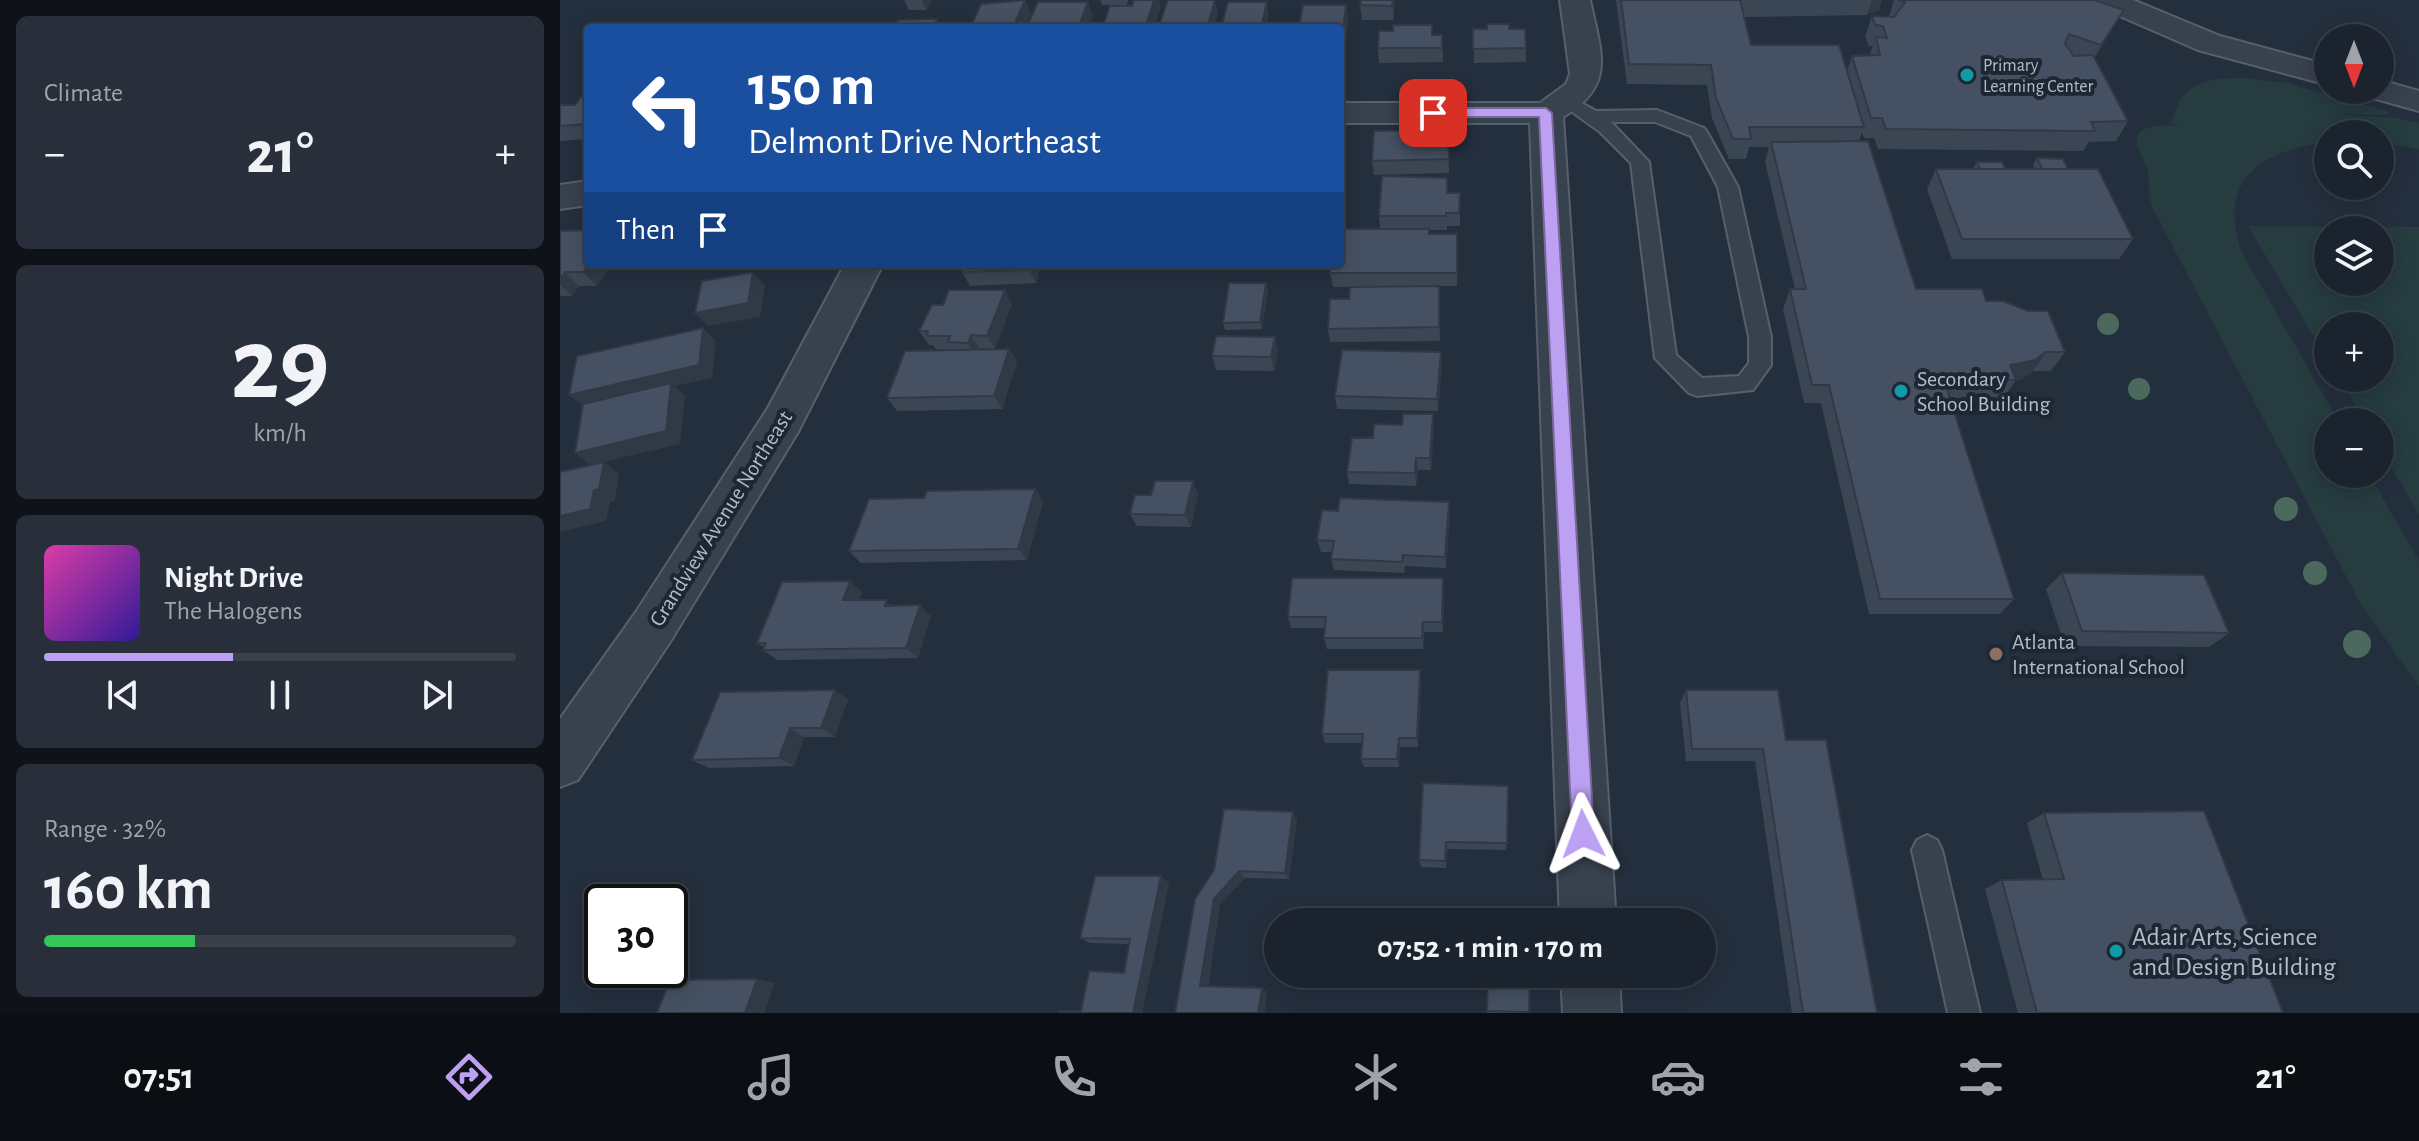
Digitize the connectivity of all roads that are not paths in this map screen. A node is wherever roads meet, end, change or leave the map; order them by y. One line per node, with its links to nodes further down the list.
1 (1575, 0): 6 (street)
2 (2107, 0): 3 (street)
3 (2314, 71)
4 (2394, 94): 5 (street)
5 (2419, 101)
6 (1568, 110): 6 (lane); 7 (street); 13 (street)
7 (1344, 113)
8 (584, 194): 9 (street)
9 (560, 197)
10 (862, 268): 11 (street, Grandview Avenue Northeast)
11 (560, 762)
12 (1927, 850): 16 (lane)
13 (1588, 908)
14 (1591, 988): 15 (street)
15 (1592, 1013)
16 (1964, 1013)

